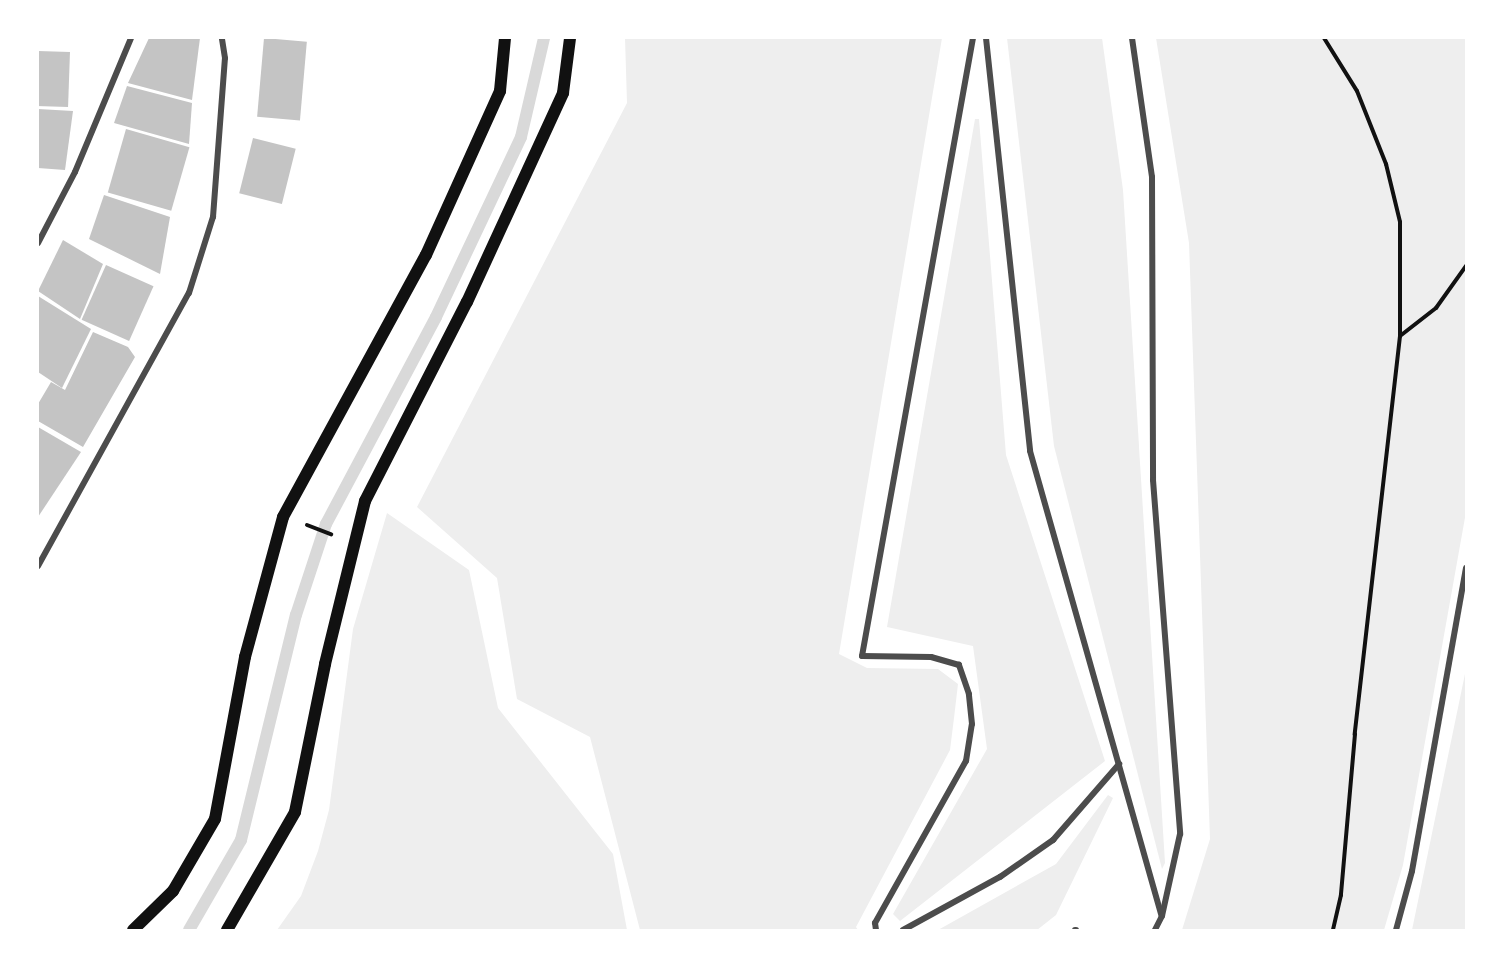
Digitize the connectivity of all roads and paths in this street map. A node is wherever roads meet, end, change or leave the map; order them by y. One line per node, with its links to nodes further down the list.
1 (131, 38): 9 (street)
2 (222, 38): 14 (street)
3 (505, 38): 18 (main road)
4 (570, 38): 19 (main road)
5 (974, 38): 20 (street)
6 (986, 38): 16 (street)
7 (1132, 38): 17 (street)
8 (1324, 38): 11 (path)
9 (38, 243)
10 (1467, 266): 11 (path)
11 (1400, 336): 23 (path)
12 (299, 522): 13 (path)
13 (338, 536)
14 (38, 566)
15 (1467, 568): 24 (street)
16 (1119, 764): 17 (street); 21 (street)
17 (1162, 916): 22 (street)
18 (133, 930)
19 (227, 930)
20 (876, 930)
21 (903, 930)
22 (1155, 930)
23 (1333, 930)
24 (1396, 930)

